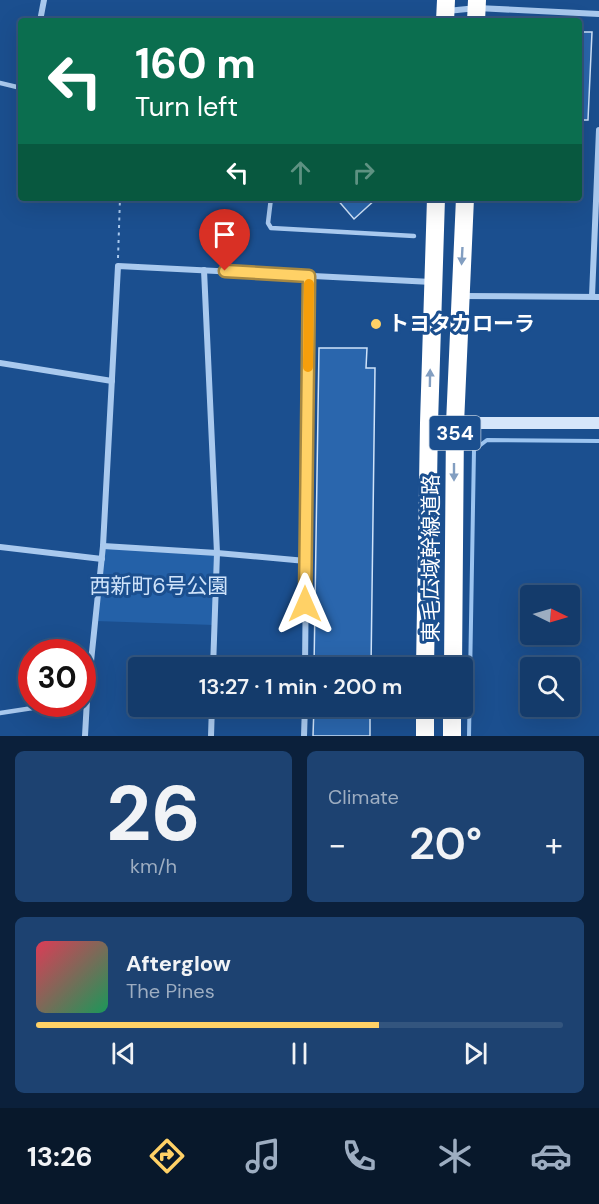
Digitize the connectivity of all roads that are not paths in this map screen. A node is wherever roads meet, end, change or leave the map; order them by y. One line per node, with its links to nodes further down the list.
1 (44, 0): 5 (street)
2 (477, 10): 3 (street); 4 (street)
3 (446, 11)
4 (599, 14)
5 (41, 18)
6 (0, 83): 7 (lane)
7 (18, 87)
8 (599, 130): 17 (street)
9 (271, 201): 12 (lane)
10 (436, 201): 15 (highway, 東毛広域幹線道路 / 354)
11 (465, 201): 16 (highway, 東毛広域幹線道路 / 354, one-way to 16)
12 (414, 236)
13 (204, 270): 14 (street); 19 (street); 25 (street)
14 (309, 276): 15 (street); 27 (street)
15 (432, 282): 20 (highway, 東毛広域幹線道路 / 354, one-way to 15)
16 (459, 296): 17 (street); 22 (highway, 東毛広域幹線道路 / 354)
17 (596, 296)
18 (0, 363): 19 (street)
19 (112, 381): 23 (street)
20 (429, 423): 22 (street); 31 (highway, 東毛広域幹線道路 / 354)
21 (599, 423): 22 (street)
22 (455, 424): 32 (highway, 東毛広域幹線道路 / 354, one-way to 32)
23 (104, 546): 25 (street); 26 (street)
24 (0, 547): 26 (street)
25 (217, 553): 27 (street); 29 (street)
26 (102, 559): 28 (street)
27 (306, 561): 30 (street)
28 (92, 639)
29 (213, 657)
30 (305, 657)
31 (426, 657)
32 (453, 657)
33 (18, 710): 34 (lane)
34 (0, 713)
35 (85, 717): 40 (street)
36 (212, 717): 41 (street)
37 (304, 717): 42 (street)
38 (425, 717): 43 (highway)
39 (452, 717): 44 (highway)
40 (86, 736)
41 (211, 736)
42 (304, 736)
43 (424, 736)
44 (452, 736)

